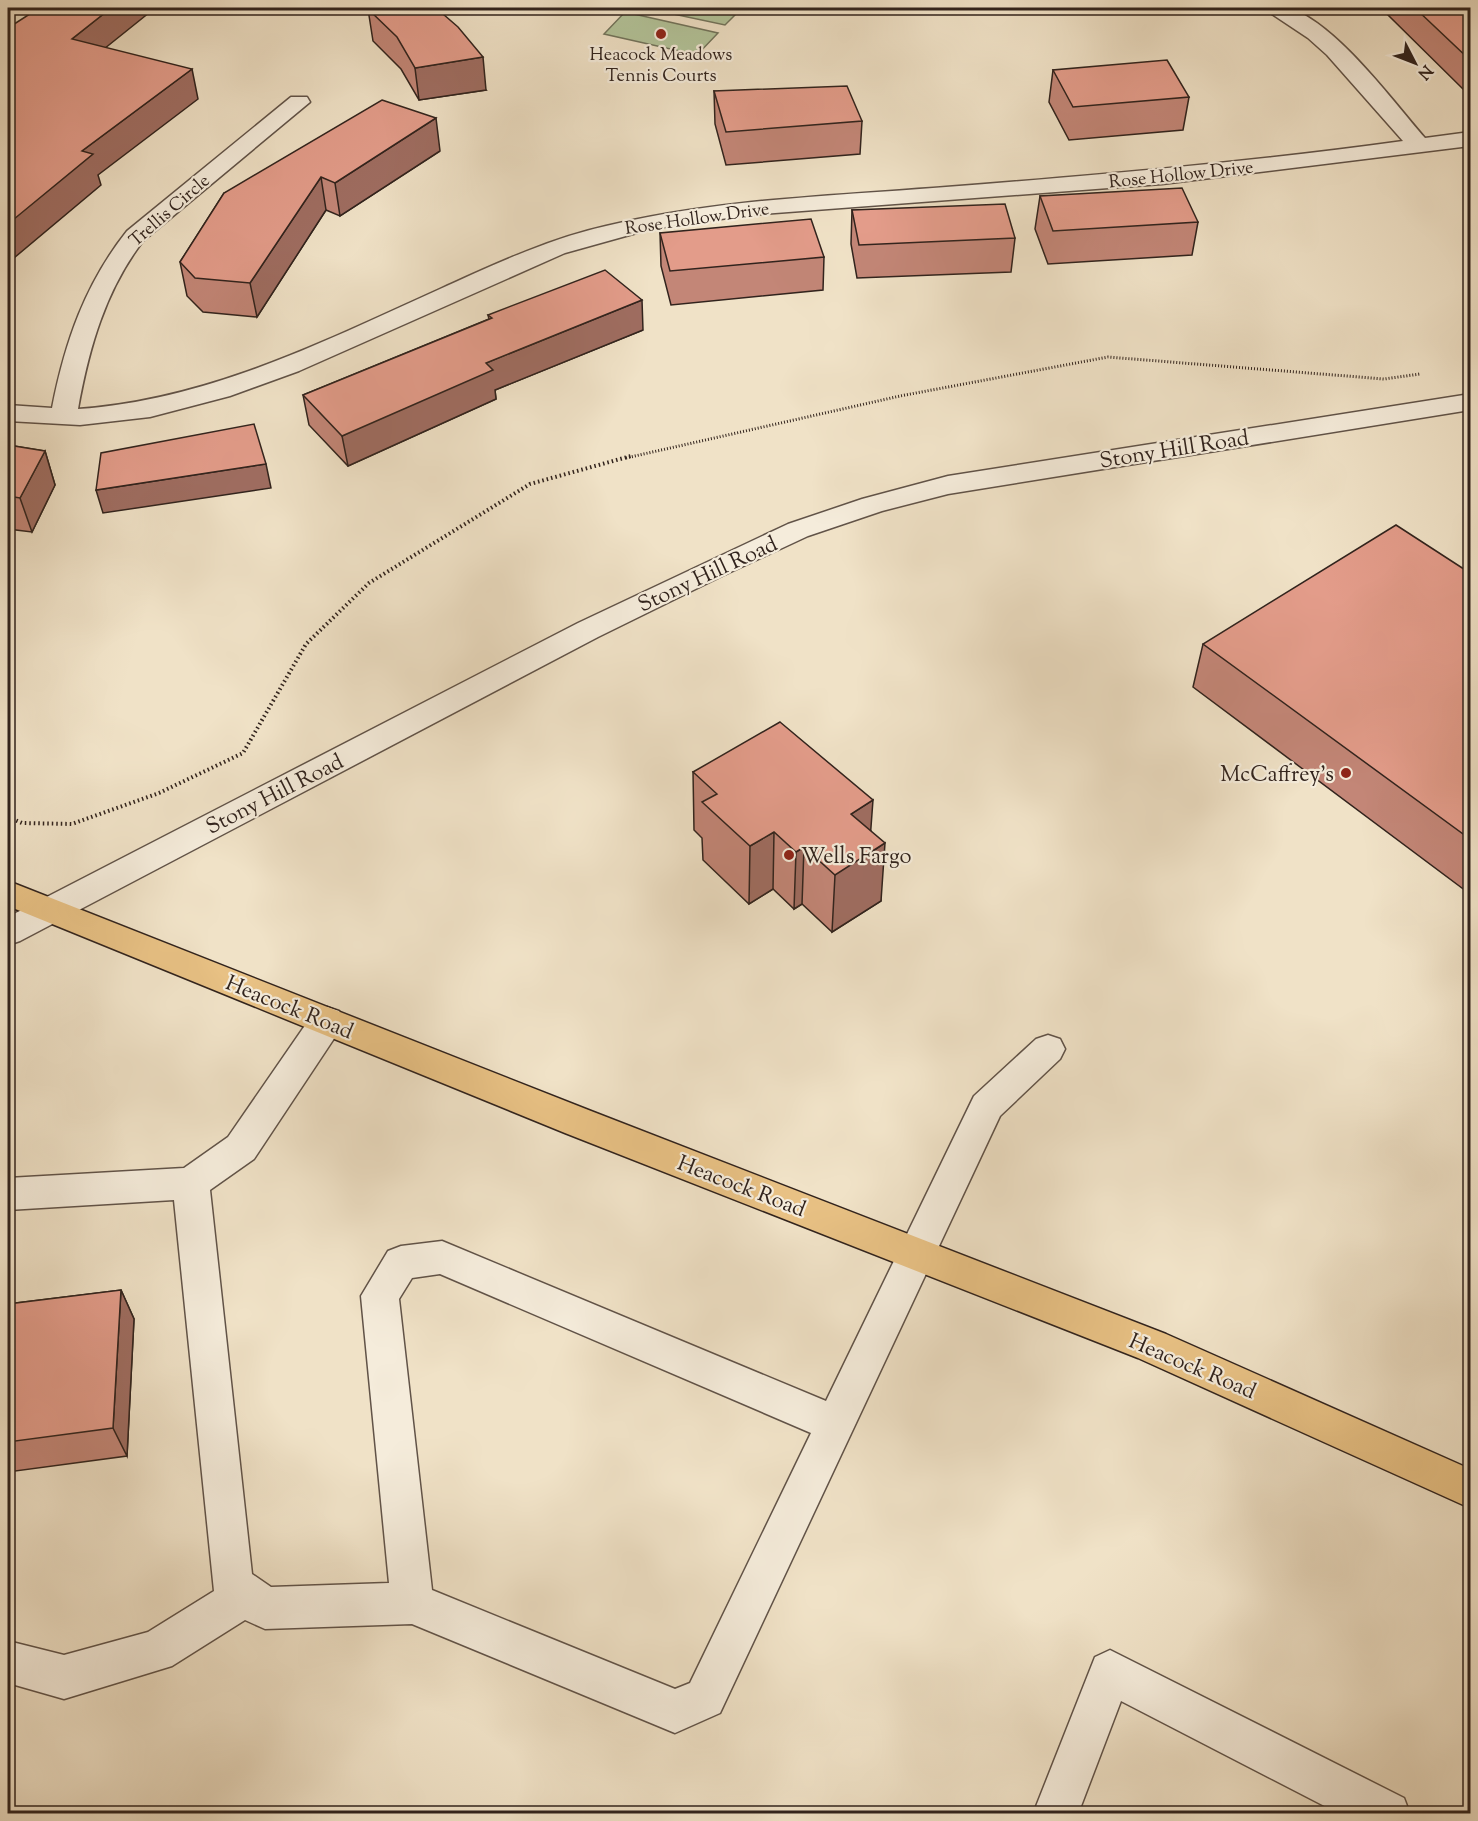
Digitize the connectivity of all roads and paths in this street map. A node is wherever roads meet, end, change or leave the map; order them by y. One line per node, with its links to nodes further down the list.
1 (1273, 8): 4 (street)
2 (299, 102): 8 (street, Trellis Circle)
3 (1470, 139): 4 (street, Rose Hollow Drive)
4 (1419, 146): 8 (street, Rose Hollow Drive)
5 (1427, 374): 9 (path)
6 (1470, 402): 11 (street, Stony Hill Road)
7 (8, 413): 8 (street, Rose Hollow Drive)
8 (63, 417)
9 (8, 817)
10 (8, 893): 11 (main road, Heacock Road)
11 (49, 910): 12 (street, Stony Hill Road); 13 (main road, Heacock Road)
12 (8, 932)
13 (327, 1021): 15 (street); 17 (main road, Heacock Road)
14 (1048, 1049): 17 (street)
15 (191, 1183): 16 (street); 20 (street)
16 (8, 1194)
17 (916, 1254): 18 (street); 19 (main road, Heacock Road)
18 (835, 1424): 21 (street); 21 (street)
19 (1470, 1489)
20 (246, 1595): 21 (street); 22 (street)
21 (412, 1603)
22 (8, 1662)
23 (1055, 1814): 24 (street)
24 (1388, 1814)

